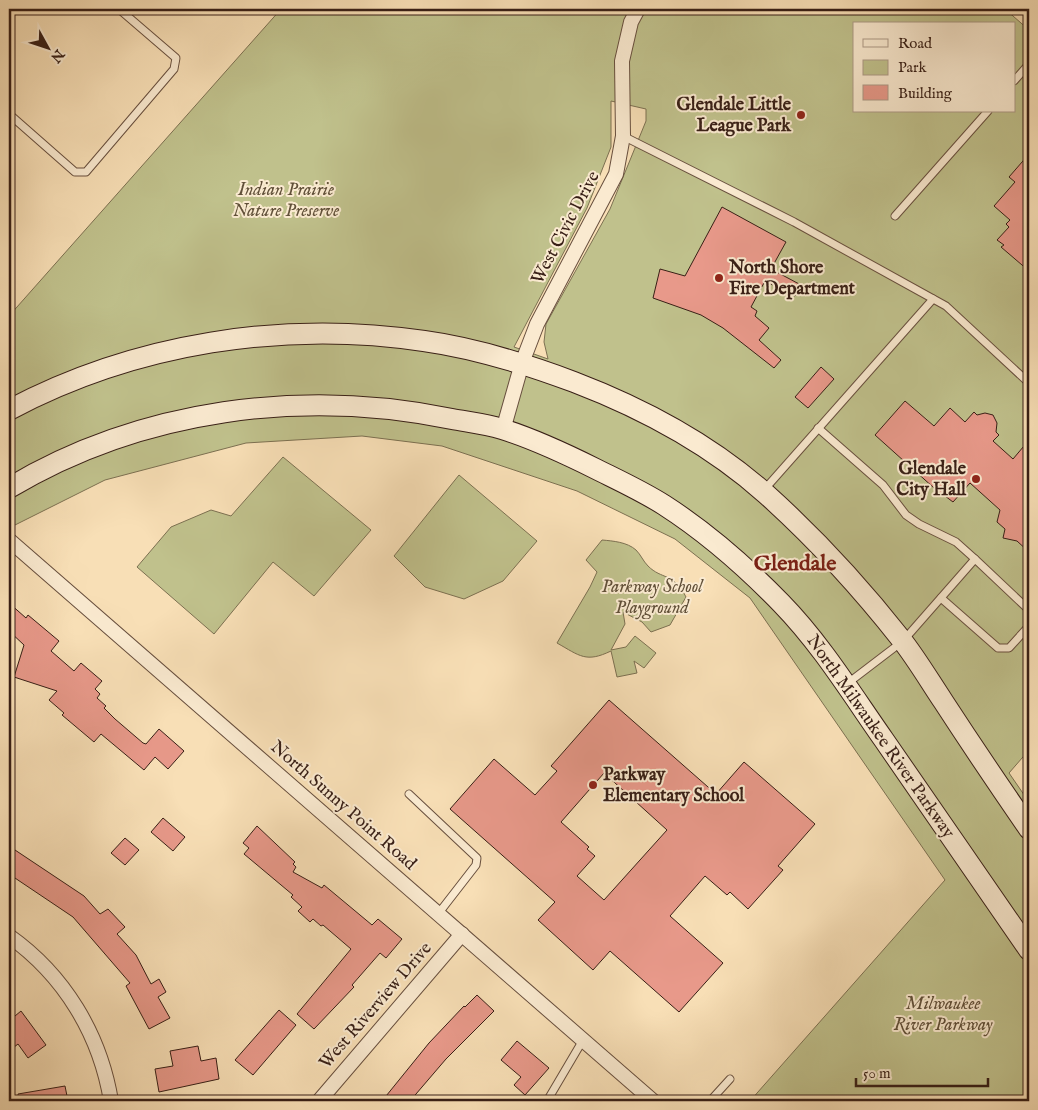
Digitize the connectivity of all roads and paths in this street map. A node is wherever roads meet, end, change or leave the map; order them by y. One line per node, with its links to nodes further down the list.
1 (119, 9): 6 (lane)
2 (638, 9): 7 (street, West Civic Drive)
3 (1029, 64): 4 (lane)
4 (1016, 79)
5 (987, 112): 8 (lane)
6 (9, 114)
7 (624, 136): 9 (lane); 10 (street, West Civic Drive)
8 (895, 216)
9 (933, 299): 11 (lane); 13 (lane)
10 (522, 363): 12 (street); 14 (street, West Civic Drive); 16 (street)
11 (1029, 383)
12 (9, 410)
13 (818, 428): 16 (lane); 18 (lane)
14 (503, 430): 15 (street, North Milwaukee River Parkway); 23 (street, North Milwaukee River Parkway)
15 (9, 488)
16 (763, 491): 22 (street)
17 (9, 540): 26 (street, North Sunny Point Road)
18 (975, 559): 19 (lane); 20 (lane)
19 (941, 598): 21 (lane); 22 (lane)
20 (1029, 610)
21 (1029, 626)
22 (903, 641): 23 (lane); 25 (street)
23 (846, 685): 29 (street, North Milwaukee River Parkway)
24 (409, 794): 26 (lane)
25 (1029, 830)
26 (438, 914): 27 (street, North Sunny Point Road)
27 (462, 934): 30 (street, North Sunny Point Road); 33 (street, West Riverview Drive)
28 (9, 936): 32 (street)
29 (1029, 950)
30 (583, 1040): 34 (lane); 35 (street, North Sunny Point Road)
31 (730, 1079): 36 (lane)
32 (111, 1101)
33 (319, 1101)
34 (547, 1101)
35 (653, 1101)
36 (710, 1101)

